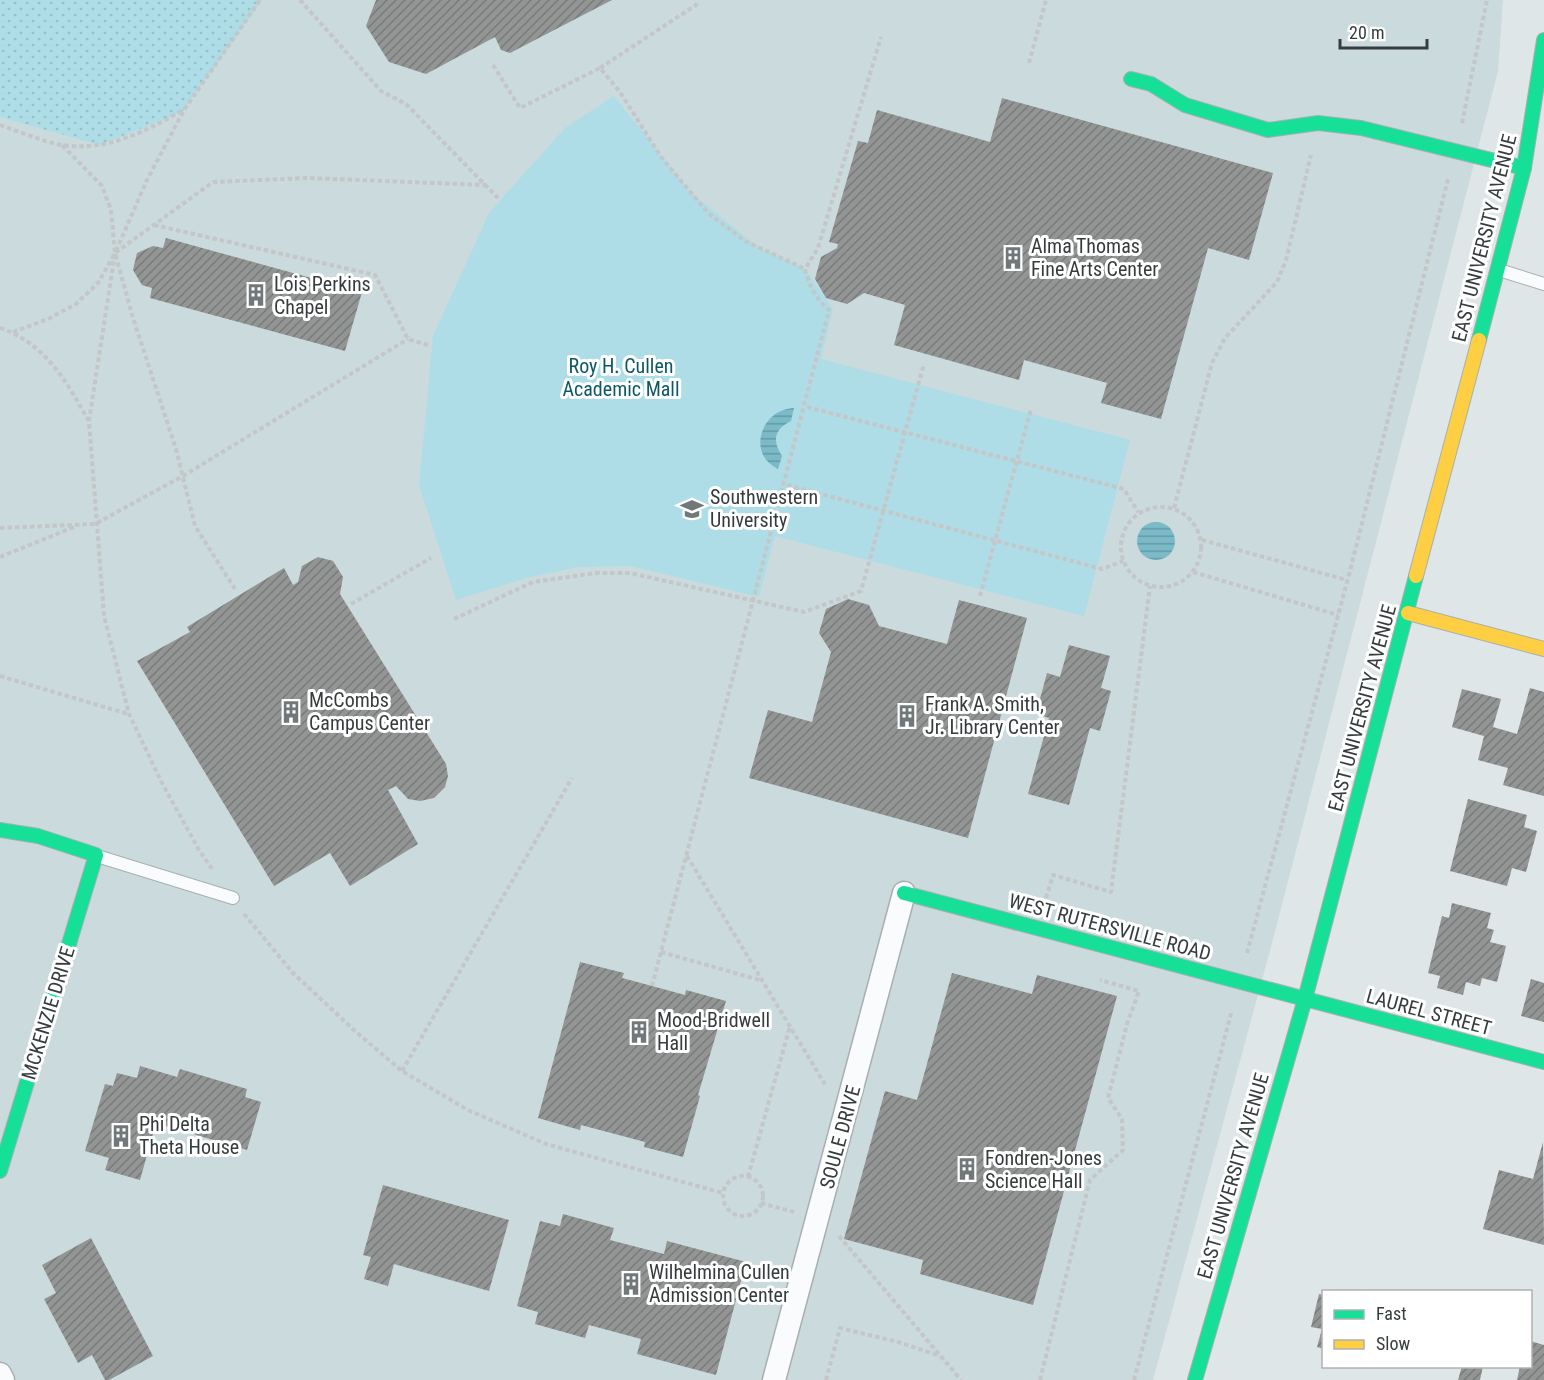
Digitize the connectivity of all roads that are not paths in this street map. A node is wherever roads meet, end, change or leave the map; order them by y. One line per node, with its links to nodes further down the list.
1 (1544, 40): 3 (street, EAST UNIVERSITY AVENUE)
2 (1131, 79): 3 (street)
3 (1524, 168): 4 (street, EAST UNIVERSITY AVENUE)
4 (1498, 270): 5 (lane); 6 (street, EAST UNIVERSITY AVENUE)
5 (1544, 284)
6 (1408, 613): 7 (street); 12 (street, EAST UNIVERSITY AVENUE)
7 (1544, 649)
8 (0, 830): 9 (street)
9 (96, 855): 11 (lane); 14 (street, MCKENZIE DRIVE)
10 (904, 893): 12 (street, WEST RUTERSVILLE ROAD); 17 (street, SOULE DRIVE)
11 (233, 898)
12 (1305, 999): 13 (street, LAUREL STREET); 18 (street, EAST UNIVERSITY AVENUE)
13 (1544, 1062)
14 (0, 1171)
15 (0, 1374): 16 (street)
16 (3, 1380)
17 (774, 1380)
18 (1195, 1380)

